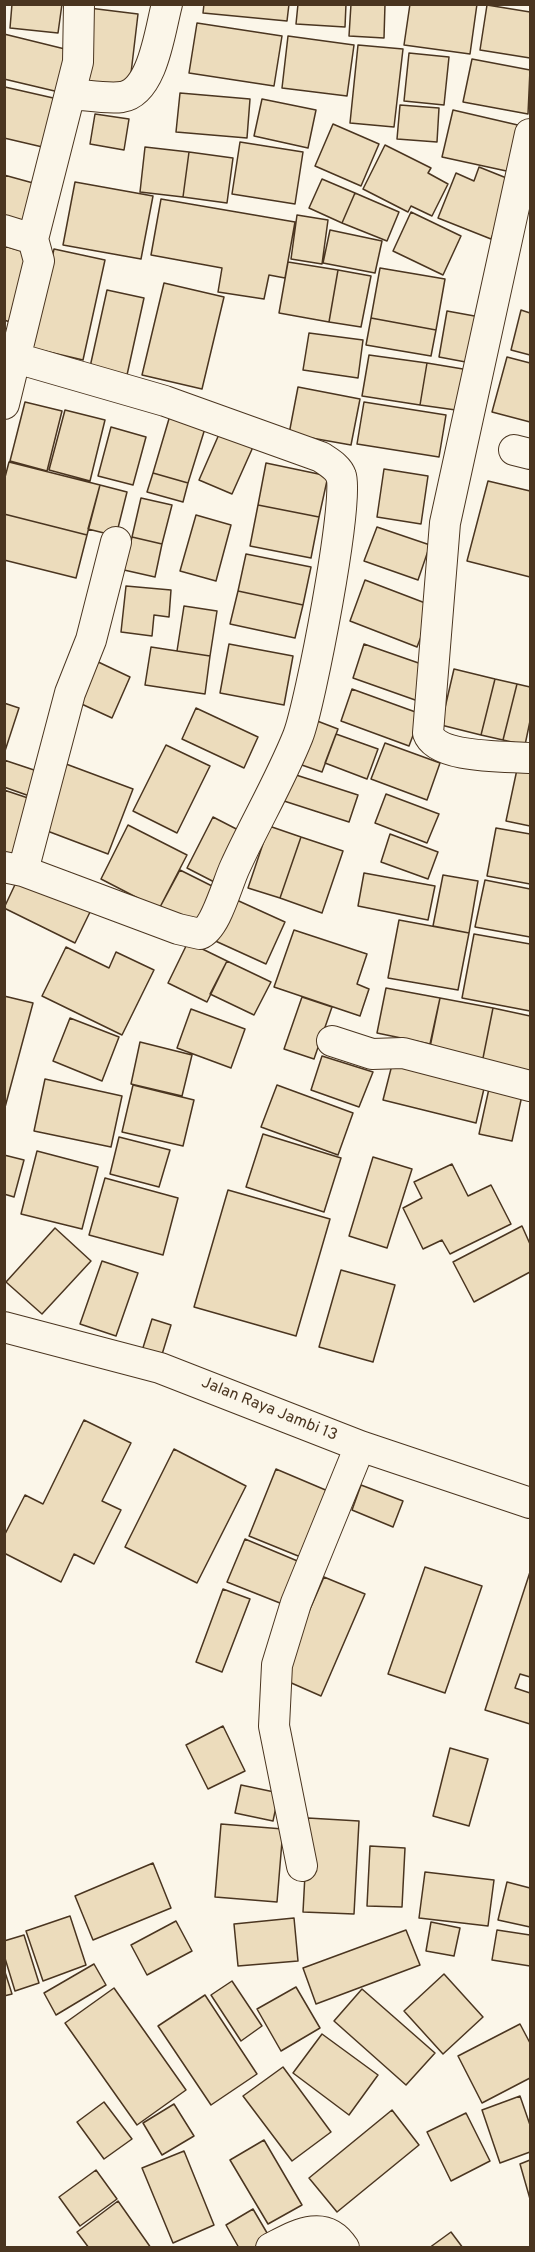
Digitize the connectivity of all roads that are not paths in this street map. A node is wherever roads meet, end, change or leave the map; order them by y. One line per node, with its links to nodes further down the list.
1 (80, 4): 3 (street)
2 (167, 4): 3 (street)
3 (70, 94): 6 (street)
4 (531, 134): 10 (street)
5 (4, 230): 6 (street)
6 (33, 239): 7 (street)
7 (16, 358): 8 (street); 11 (street)
8 (4, 404)
9 (116, 542): 11 (street)
10 (531, 758)
11 (14, 869)
12 (332, 1041): 13 (street)
13 (531, 1086)
14 (4, 1328): 15 (street, Jalan Raya Jambi 13)
15 (360, 1446): 16 (street, Jalan Raya Jambi 13); 17 (street)
16 (531, 1503)
17 (302, 1866)
18 (271, 2247): 19 (street)
19 (344, 2247)

